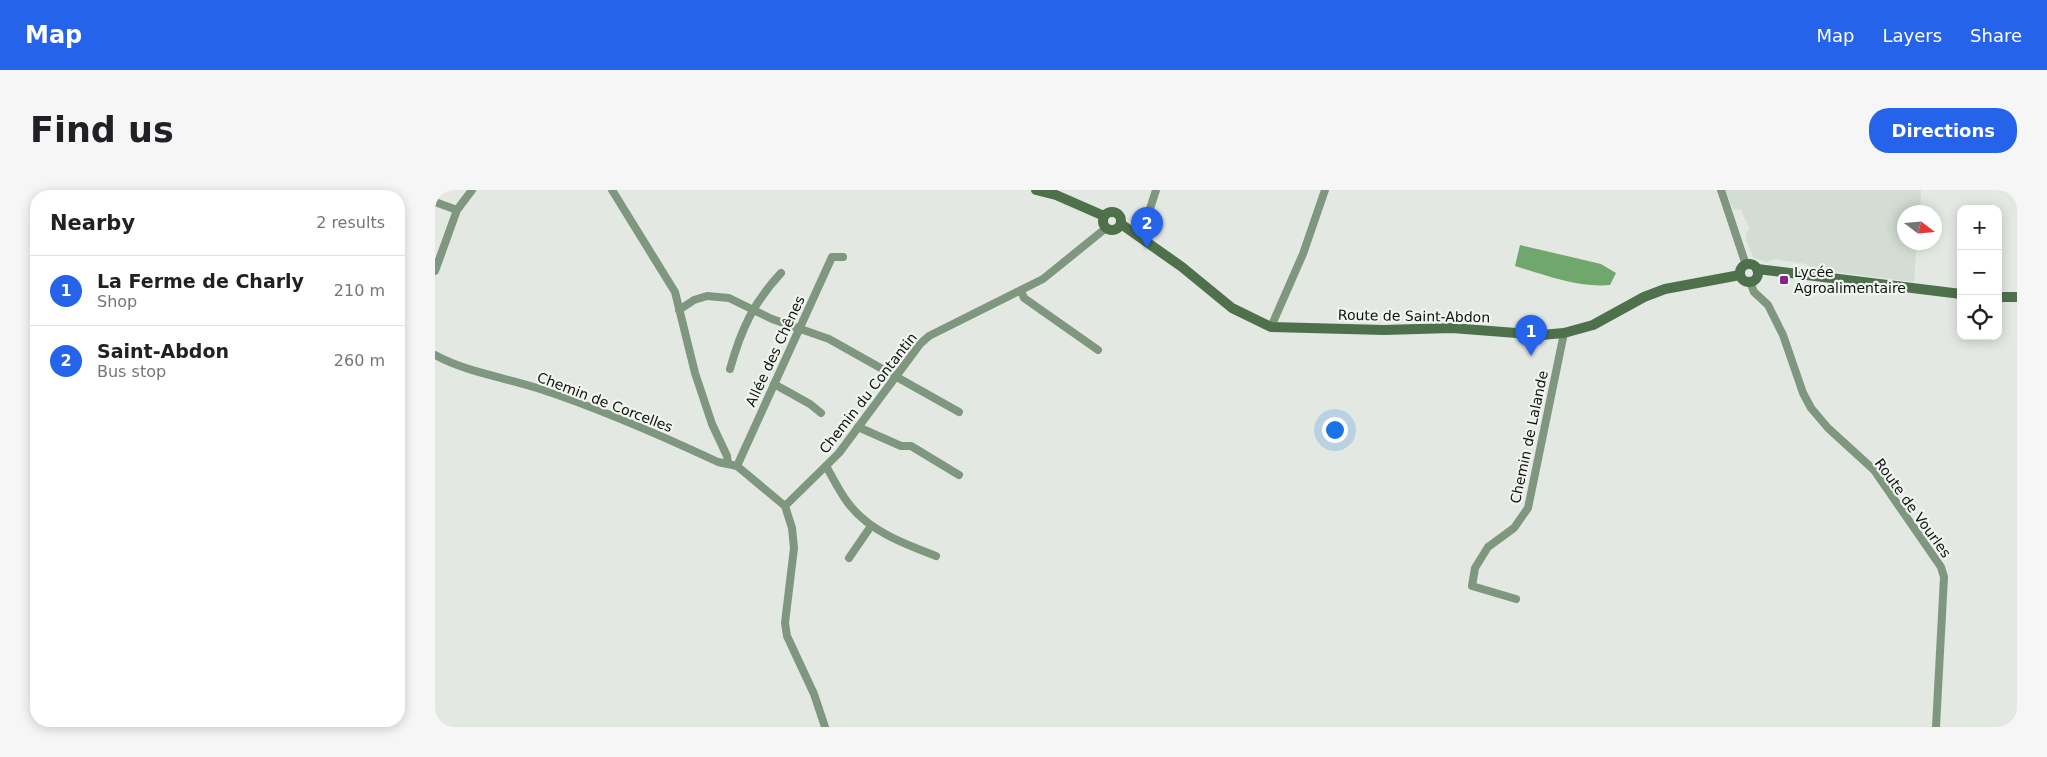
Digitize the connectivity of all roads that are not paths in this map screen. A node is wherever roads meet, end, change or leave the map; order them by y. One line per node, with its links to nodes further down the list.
1 (473, 190): 8 (street)
2 (612, 190): 24 (street)
3 (1036, 190): 9 (main road)
4 (1156, 190): 12 (street)
5 (1325, 190): 27 (street)
6 (1721, 190): 14 (street)
7 (435, 202): 8 (street)
8 (457, 210): 16 (street)
9 (1104, 216): 10 (main road); 11 (main road)
10 (1121, 224): 11 (main road); 12 (main road, Route de Saint-Abdon)
11 (1106, 228): 20 (street, Chemin du Contantin)
12 (1136, 235): 27 (main road, Route de Saint-Abdon)
13 (843, 257): 26 (street, Allée des Chênes)
14 (1746, 265): 15 (main road); 18 (main road)
15 (1757, 269): 19 (main road); 21 (main road)
16 (435, 271)
17 (781, 272): 25 (street)
18 (1740, 275): 19 (main road); 28 (main road, Route de Saint-Abdon)
19 (1750, 282): 47 (street, Route de Vourles)
20 (1021, 290): 29 (street); 32 (street, Chemin du Contantin)
21 (1957, 294)
22 (2002, 296): 23 (main road)
23 (2017, 297)
24 (679, 310): 25 (street); 37 (street)
25 (752, 310): 26 (street); 31 (street)
26 (799, 328): 32 (street); 33 (street, Allée des Chênes)
27 (1271, 328): 28 (main road, Route de Saint-Abdon)
28 (1564, 333): 45 (street, Chemin de Lalande)
29 (1098, 350)
30 (435, 355): 37 (street, Chemin de Corcelles)
31 (730, 369)
32 (894, 378): 34 (street); 36 (street, Chemin du Contantin)
33 (774, 384): 35 (street); 38 (street, Allée des Chênes)
34 (959, 412)
35 (821, 413)
36 (858, 427): 39 (street, Chemin du Contantin); 40 (street)
37 (728, 463): 38 (street, Chemin de Corcelles)
38 (737, 466): 41 (street)
39 (826, 466): 41 (street, Chemin du Contantin); 42 (street)
40 (959, 475)
41 (785, 506): 46 (street)
42 (871, 526): 43 (street); 44 (street)
43 (936, 556)
44 (849, 558)
45 (1516, 599)
46 (825, 727)
47 (1936, 727)

